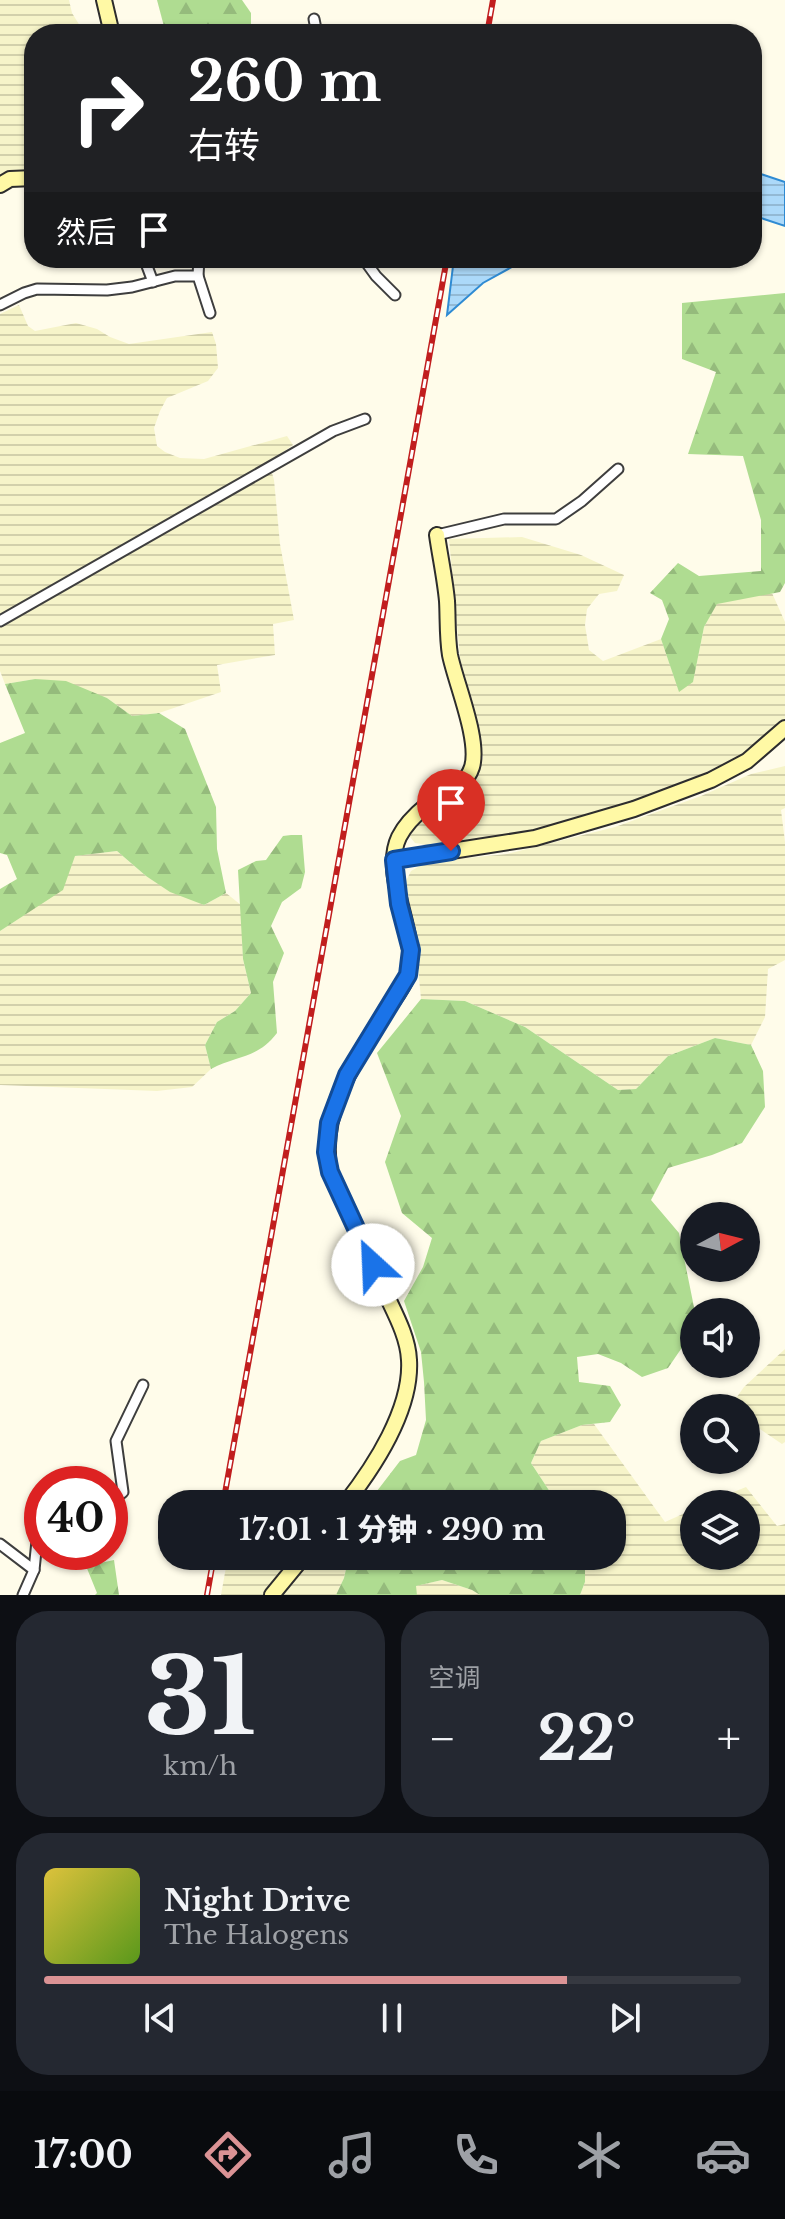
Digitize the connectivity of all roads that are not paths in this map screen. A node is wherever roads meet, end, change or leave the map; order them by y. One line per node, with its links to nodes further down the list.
1 (104, 0): 3 (street)
2 (314, 19): 4 (street)
3 (110, 24)
4 (315, 24)
5 (24, 178): 6 (street)
6 (0, 185)
7 (148, 268): 11 (street)
8 (198, 268): 10 (street)
9 (370, 268): 12 (street)
10 (198, 276): 11 (street); 14 (street)
11 (153, 282): 13 (street)
12 (395, 295)
13 (0, 305)
14 (210, 313)
15 (365, 419): 18 (street)
16 (618, 469): 17 (street)
17 (437, 535): 20 (street)
18 (0, 621)
19 (785, 728): 20 (street)
20 (394, 860): 23 (street)
21 (143, 1385): 22 (street)
22 (119, 1466)
23 (356, 1490)
24 (0, 1544): 25 (street)
25 (24, 1562)
26 (34, 1570): 28 (street)
27 (293, 1570): 29 (street)
28 (23, 1595)
29 (272, 1595)

